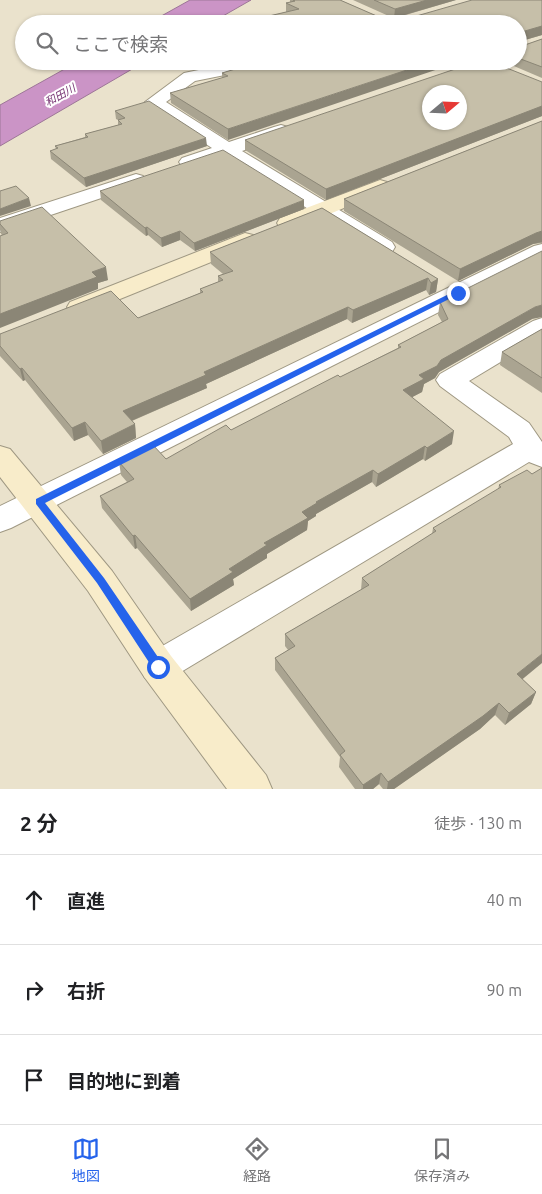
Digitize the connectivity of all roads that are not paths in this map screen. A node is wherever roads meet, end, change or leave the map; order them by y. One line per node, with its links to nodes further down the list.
1 (225, 70): 3 (street)
2 (300, 124): 3 (street)
3 (226, 149): 4 (street); 7 (street)
4 (170, 168)
5 (151, 175): 8 (street)
6 (396, 180): 7 (street)
7 (323, 208): 10 (street); 11 (street)
8 (0, 225)
9 (542, 251): 15 (street)
10 (399, 256)
11 (65, 313)
12 (535, 337): 13 (street)
13 (536, 453): 17 (street)
14 (0, 456): 15 (street)
15 (39, 502): 16 (street); 17 (street)
16 (0, 520)
17 (158, 667): 18 (street)
18 (252, 789)

